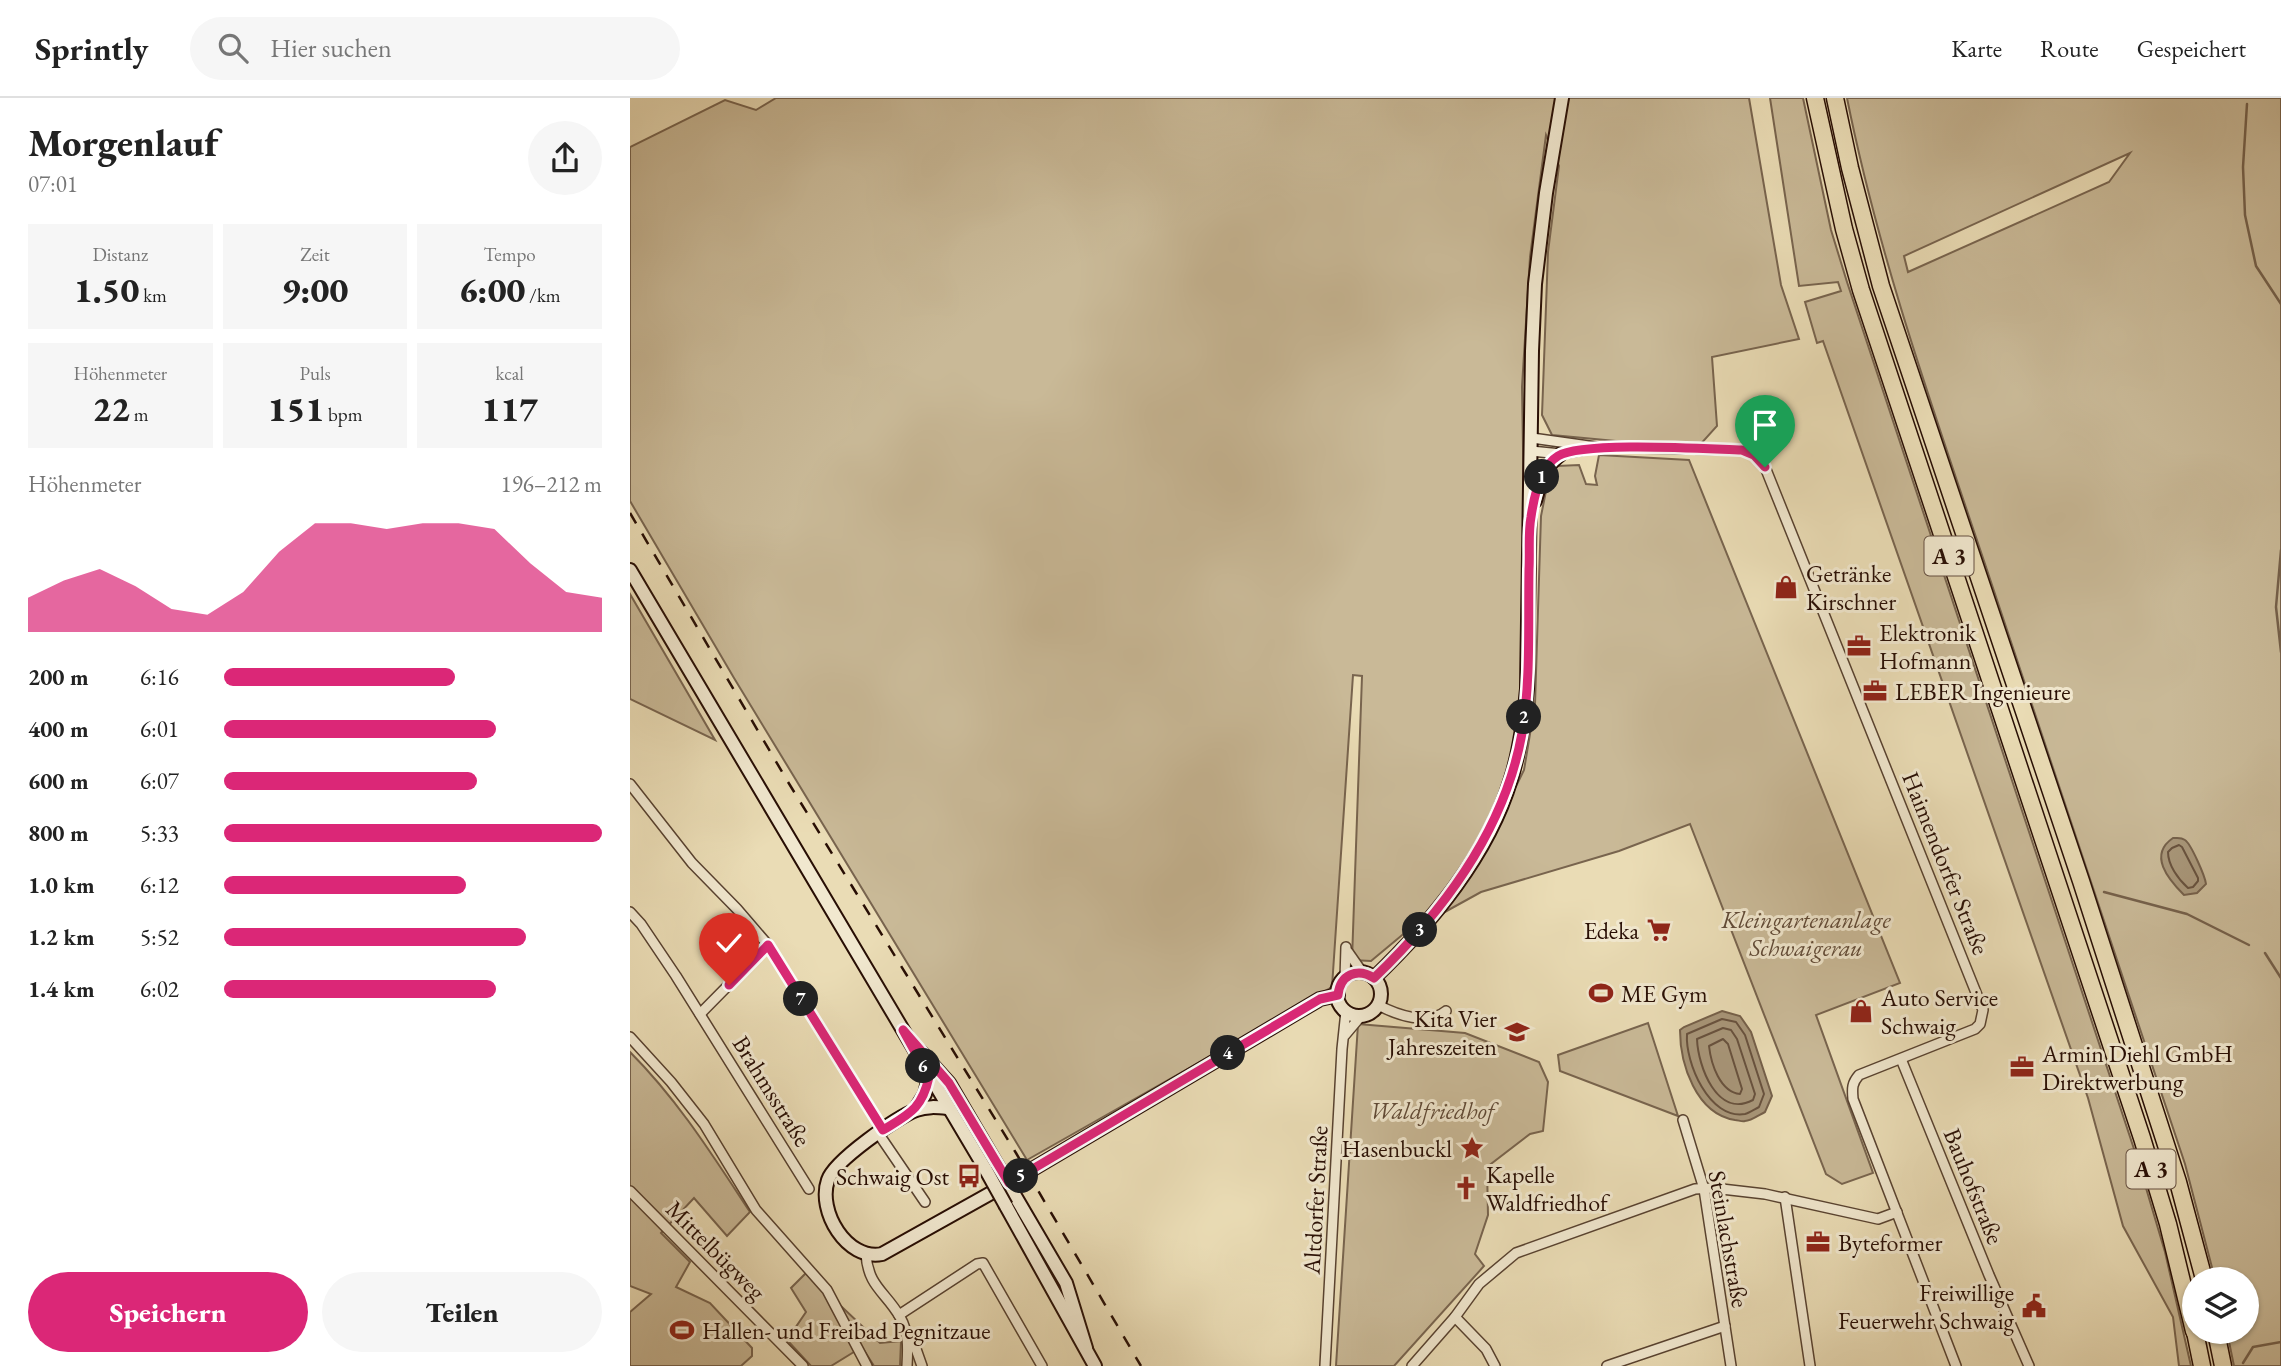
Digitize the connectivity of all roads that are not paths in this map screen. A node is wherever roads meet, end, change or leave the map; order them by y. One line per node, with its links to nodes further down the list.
1 (1562, 98): 4 (street)
2 (1815, 98): 38 (highway, A 3)
3 (1835, 98): 37 (highway, A 3)
4 (1532, 444): 5 (street, Haimendorfer Straße); 6 (street, Haimendorfer Straße); 7 (street)
5 (1596, 447): 6 (street, Haimendorfer Straße); 23 (street, Haimendorfer Straße)
6 (1561, 454): 7 (street)
7 (1530, 518): 12 (street)
8 (630, 570): 20 (street)
9 (630, 784): 11 (street)
10 (630, 912): 18 (street, Brahmsstraße)
11 (768, 945): 18 (street); 28 (street)
12 (1368, 975): 13 (street); 13 (street); 15 (street)
13 (1345, 978): 14 (street)
14 (1338, 995): 16 (street); 29 (street)
15 (1378, 1005): 17 (street); 19 (street)
16 (1346, 1011): 19 (street); 21 (street, Altdorfer Straße)
17 (1446, 1011)
18 (700, 1014): 31 (street, Brahmsstraße)
19 (1360, 1016): 21 (street)
20 (903, 1030): 24 (street); 29 (street)
21 (1344, 1036): 52 (street, Altdorfer Straße)
22 (630, 1037): 47 (street)
23 (1901, 1059): 35 (street, Haimendorfer Straße); 59 (street, Bauhofstraße)
24 (929, 1077): 25 (street); 26 (street)
25 (948, 1108): 26 (street); 45 (street, bridge)
26 (915, 1110): 28 (street)
27 (1683, 1120): 30 (street, Steinlachstraße)
28 (881, 1131): 34 (street); 36 (street)
29 (1009, 1183): 36 (street); 45 (street)
30 (1704, 1188): 33 (street); 40 (street); 41 (street, Steinlachstraße)
31 (809, 1189)
32 (630, 1191): 46 (street, Mittelbügweg)
33 (1785, 1197): 35 (street); 57 (street)
34 (925, 1202)
35 (1897, 1212): 58 (street, Haimendorfer Straße)
36 (866, 1255): 39 (street)
37 (2201, 1267)
38 (2182, 1280)
39 (900, 1315): 42 (street); 50 (street)
40 (1455, 1317): 53 (street); 54 (street)
41 (1725, 1326): 55 (street); 56 (street, Steinlachstraße)
42 (909, 1343): 48 (street); 49 (street)
43 (2198, 1344): 60 (highway, A 3)
44 (2218, 1344): 61 (highway)
45 (1086, 1348): 51 (street)
46 (803, 1366)
47 (867, 1366)
48 (907, 1366)
49 (922, 1366)
50 (1042, 1366)
51 (1095, 1366)
52 (1325, 1366)
53 (1412, 1366)
54 (1496, 1366)
55 (1607, 1366)
56 (1731, 1366)
57 (1810, 1366)
58 (1956, 1366)
59 (2029, 1366)
60 (2202, 1366)
61 (2223, 1366)

